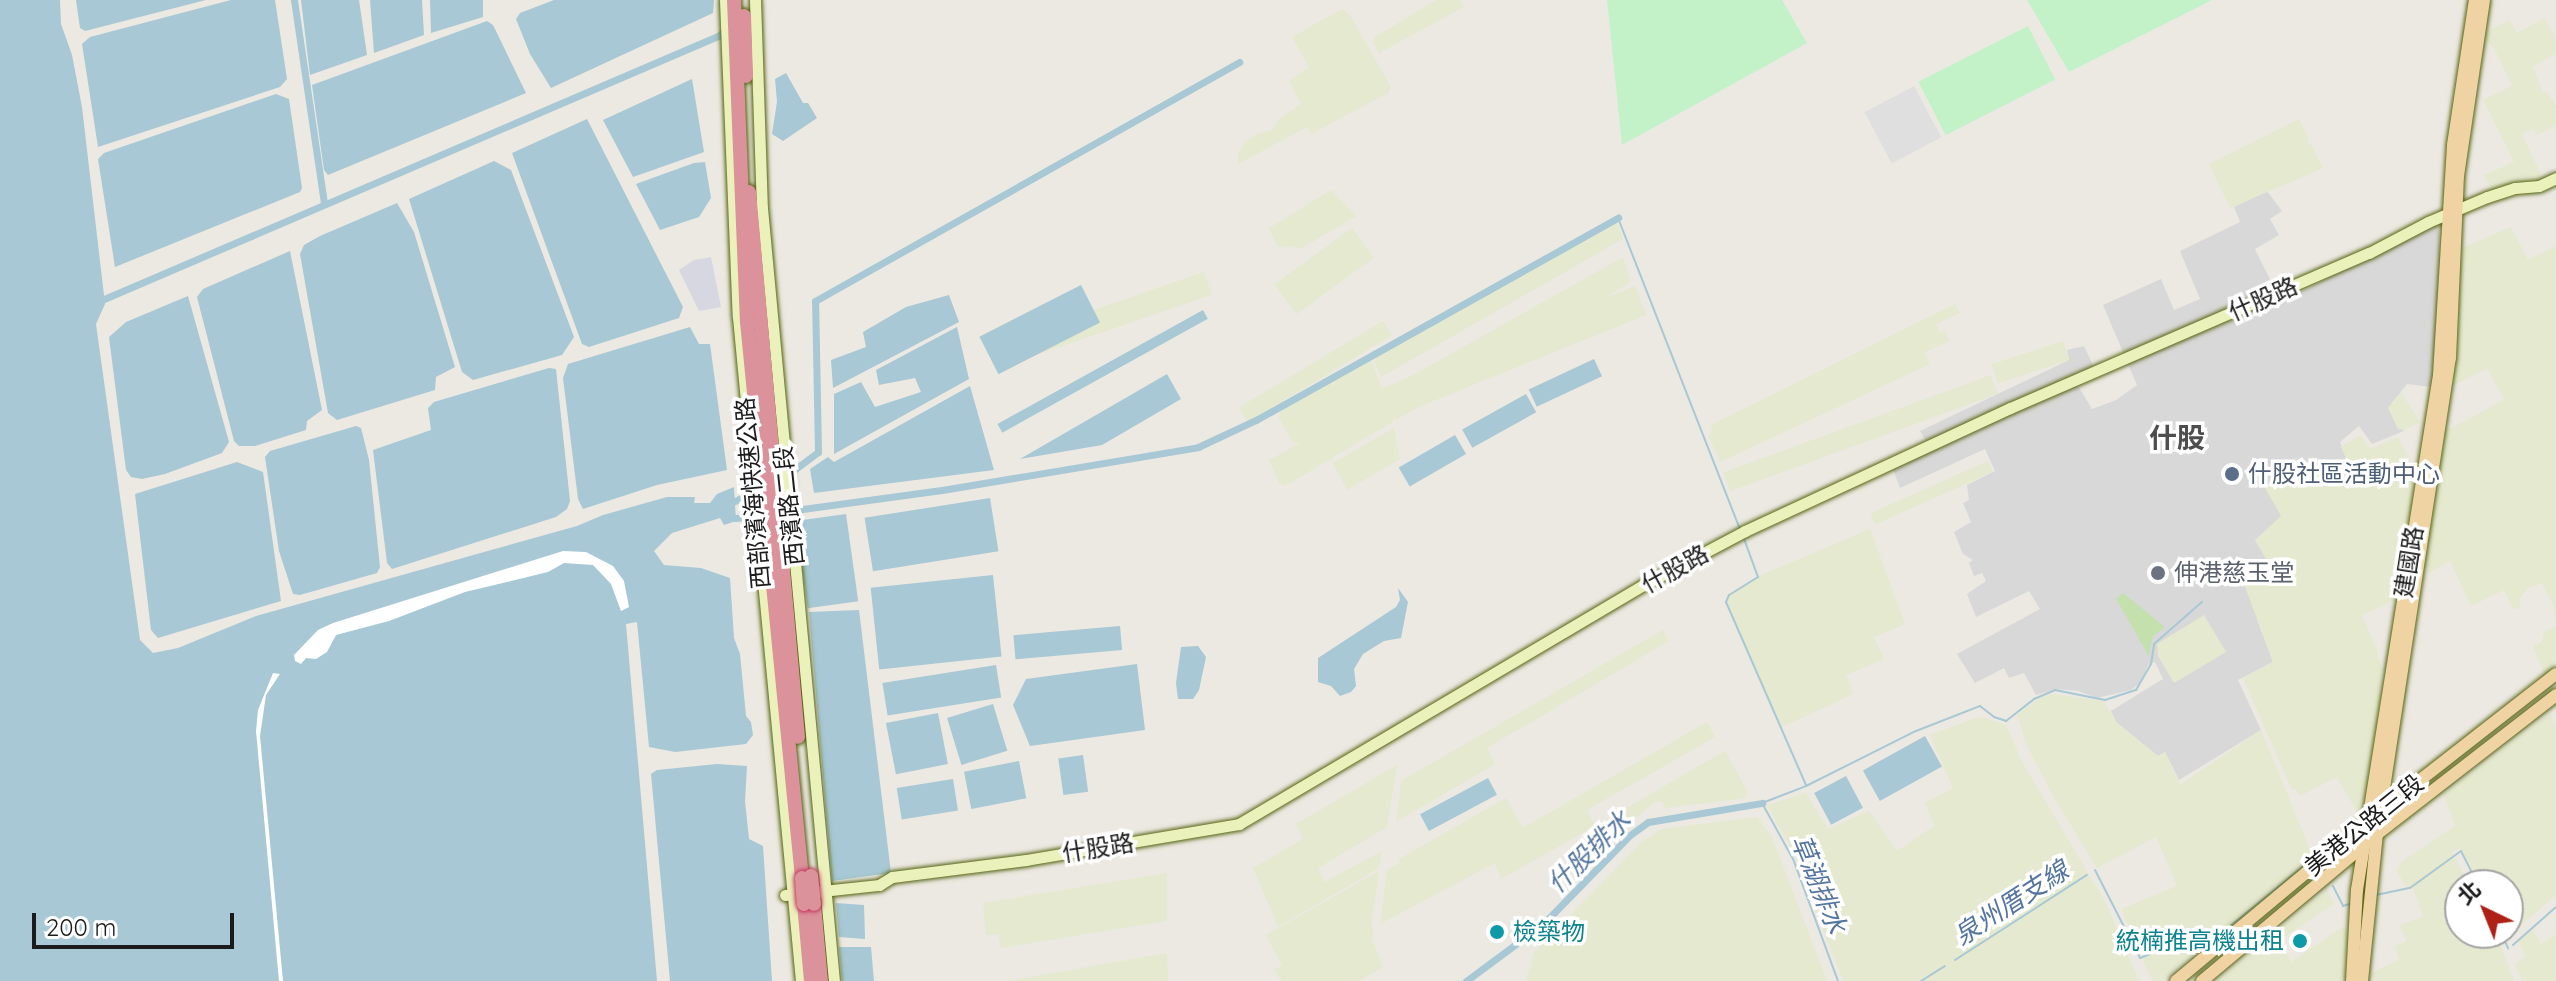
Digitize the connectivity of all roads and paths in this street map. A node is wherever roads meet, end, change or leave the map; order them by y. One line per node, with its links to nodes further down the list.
1 (2475, 0): 6 (main road, 建國路)
2 (2484, 0): 6 (main road, 建國路)
3 (737, 4): 4 (highway, 西部濱海快速公路); 4 (street)
4 (740, 39): 7 (highway, 西部濱海快速公路); 7 (street, 西濱路二段); 7 (street, 西濱路二段)
5 (2556, 178): 6 (street, 什股路)
6 (2452, 212): 8 (main road, 建國路); 15 (street, 什股路)
7 (773, 519): 15 (street, 西濱路二段); 16 (street, 西濱路二段); 16 (highway, 西部濱海快速公路, bridge)
8 (2415, 554): 11 (main road, 建國路); 12 (main road, 建國路)
9 (2556, 674): 11 (main road, 美港公路三段)
10 (2556, 695): 13 (main road, 美港公路三段)
11 (2381, 810): 12 (main road, 美港公路三段); 13 (main road, 建國路)
12 (2369, 820): 14 (main road, 建國路); 21 (main road, 美港公路三段)
13 (2377, 834): 14 (main road, 美港公路三段); 24 (main road, 建國路)
14 (2365, 844): 22 (main road, 美港公路三段); 23 (main road, 建國路)
15 (825, 889): 16 (street, 什股路); 20 (street, 西濱路二段)
16 (799, 899): 17 (street, 西濱路二段); 18 (highway, 西部濱海快速公路); 19 (highway, 西部濱海快速公路)
17 (801, 981)
18 (811, 981)
19 (821, 981)
20 (834, 981)
21 (2176, 981)
22 (2202, 981)
23 (2352, 981)
24 (2362, 981)

